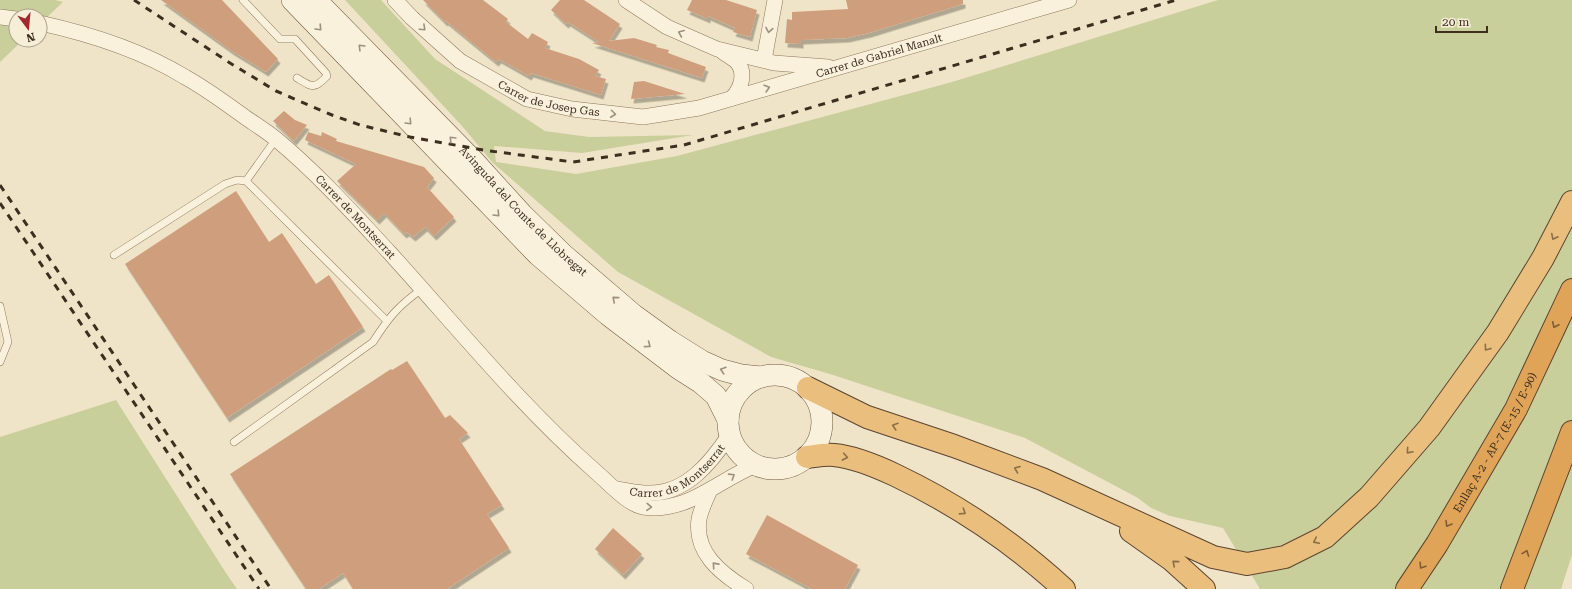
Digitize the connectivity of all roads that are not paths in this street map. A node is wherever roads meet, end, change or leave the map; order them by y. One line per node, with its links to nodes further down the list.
1 (244, 0): 12 (lane)
2 (292, 0): 25 (main road, Avinguda del Comte de Llobregat, one-way to 25)
3 (316, 0): 23 (main road, Avinguda del Comte de Llobregat, one-way to 3)
4 (395, 0): 13 (street, Carrer de Josep Gas, one-way to 13)
5 (626, 0): 9 (street, Carrer de Gabriel Manalt, one-way to 5)
6 (775, 0): 10 (street, one-way to 10)
7 (1069, 0): 11 (street, Carrer de Gabriel Manalt)
8 (48, 25): 14 (street, Carrer de Montserrat)
9 (717, 49): 10 (street, Carrer de Gabriel Manalt); 13 (street)
10 (764, 60): 11 (street, Carrer de Gabriel Manalt)
11 (837, 68): 13 (street, Carrer de Josep Gas, one-way to 11)
12 (297, 78)
13 (732, 98)
14 (276, 139): 15 (lane); 18 (street, Carrer de Montserrat)
15 (246, 181): 17 (lane); 21 (lane)
16 (1572, 202): 30 (highway, one-way to 30)
17 (114, 256)
18 (422, 289): 21 (lane); 31 (street, Carrer de Montserrat)
19 (1572, 290): 38 (highway, Enllaç A-2 - AP-7 (E-15 / E-90), one-way to 38)
20 (0, 306): 22 (lane)
21 (387, 321): 27 (lane)
22 (0, 362)
23 (761, 377): 24 (main road); 25 (main road)
24 (808, 388): 28 (main road); 30 (highway, one-way to 24)
25 (729, 427): 29 (main road); 31 (street, Carrer de Montserrat)
26 (1572, 432): 39 (highway, one-way to 26)
27 (234, 442)
28 (807, 457): 29 (main road); 33 (highway, one-way to 33)
29 (756, 465): 32 (street, Carrer de Montserrat, one-way to 29)
30 (1054, 484): 37 (highway, one-way to 30)
31 (616, 489): 32 (street, Carrer de Montserrat, one-way to 32)
32 (710, 490): 34 (street, one-way to 32)
33 (1033, 562): 35 (street); 36 (highway)
34 (746, 589)
35 (1050, 589)
36 (1064, 589)
37 (1204, 589)
38 (1407, 589)
39 (1512, 589)

